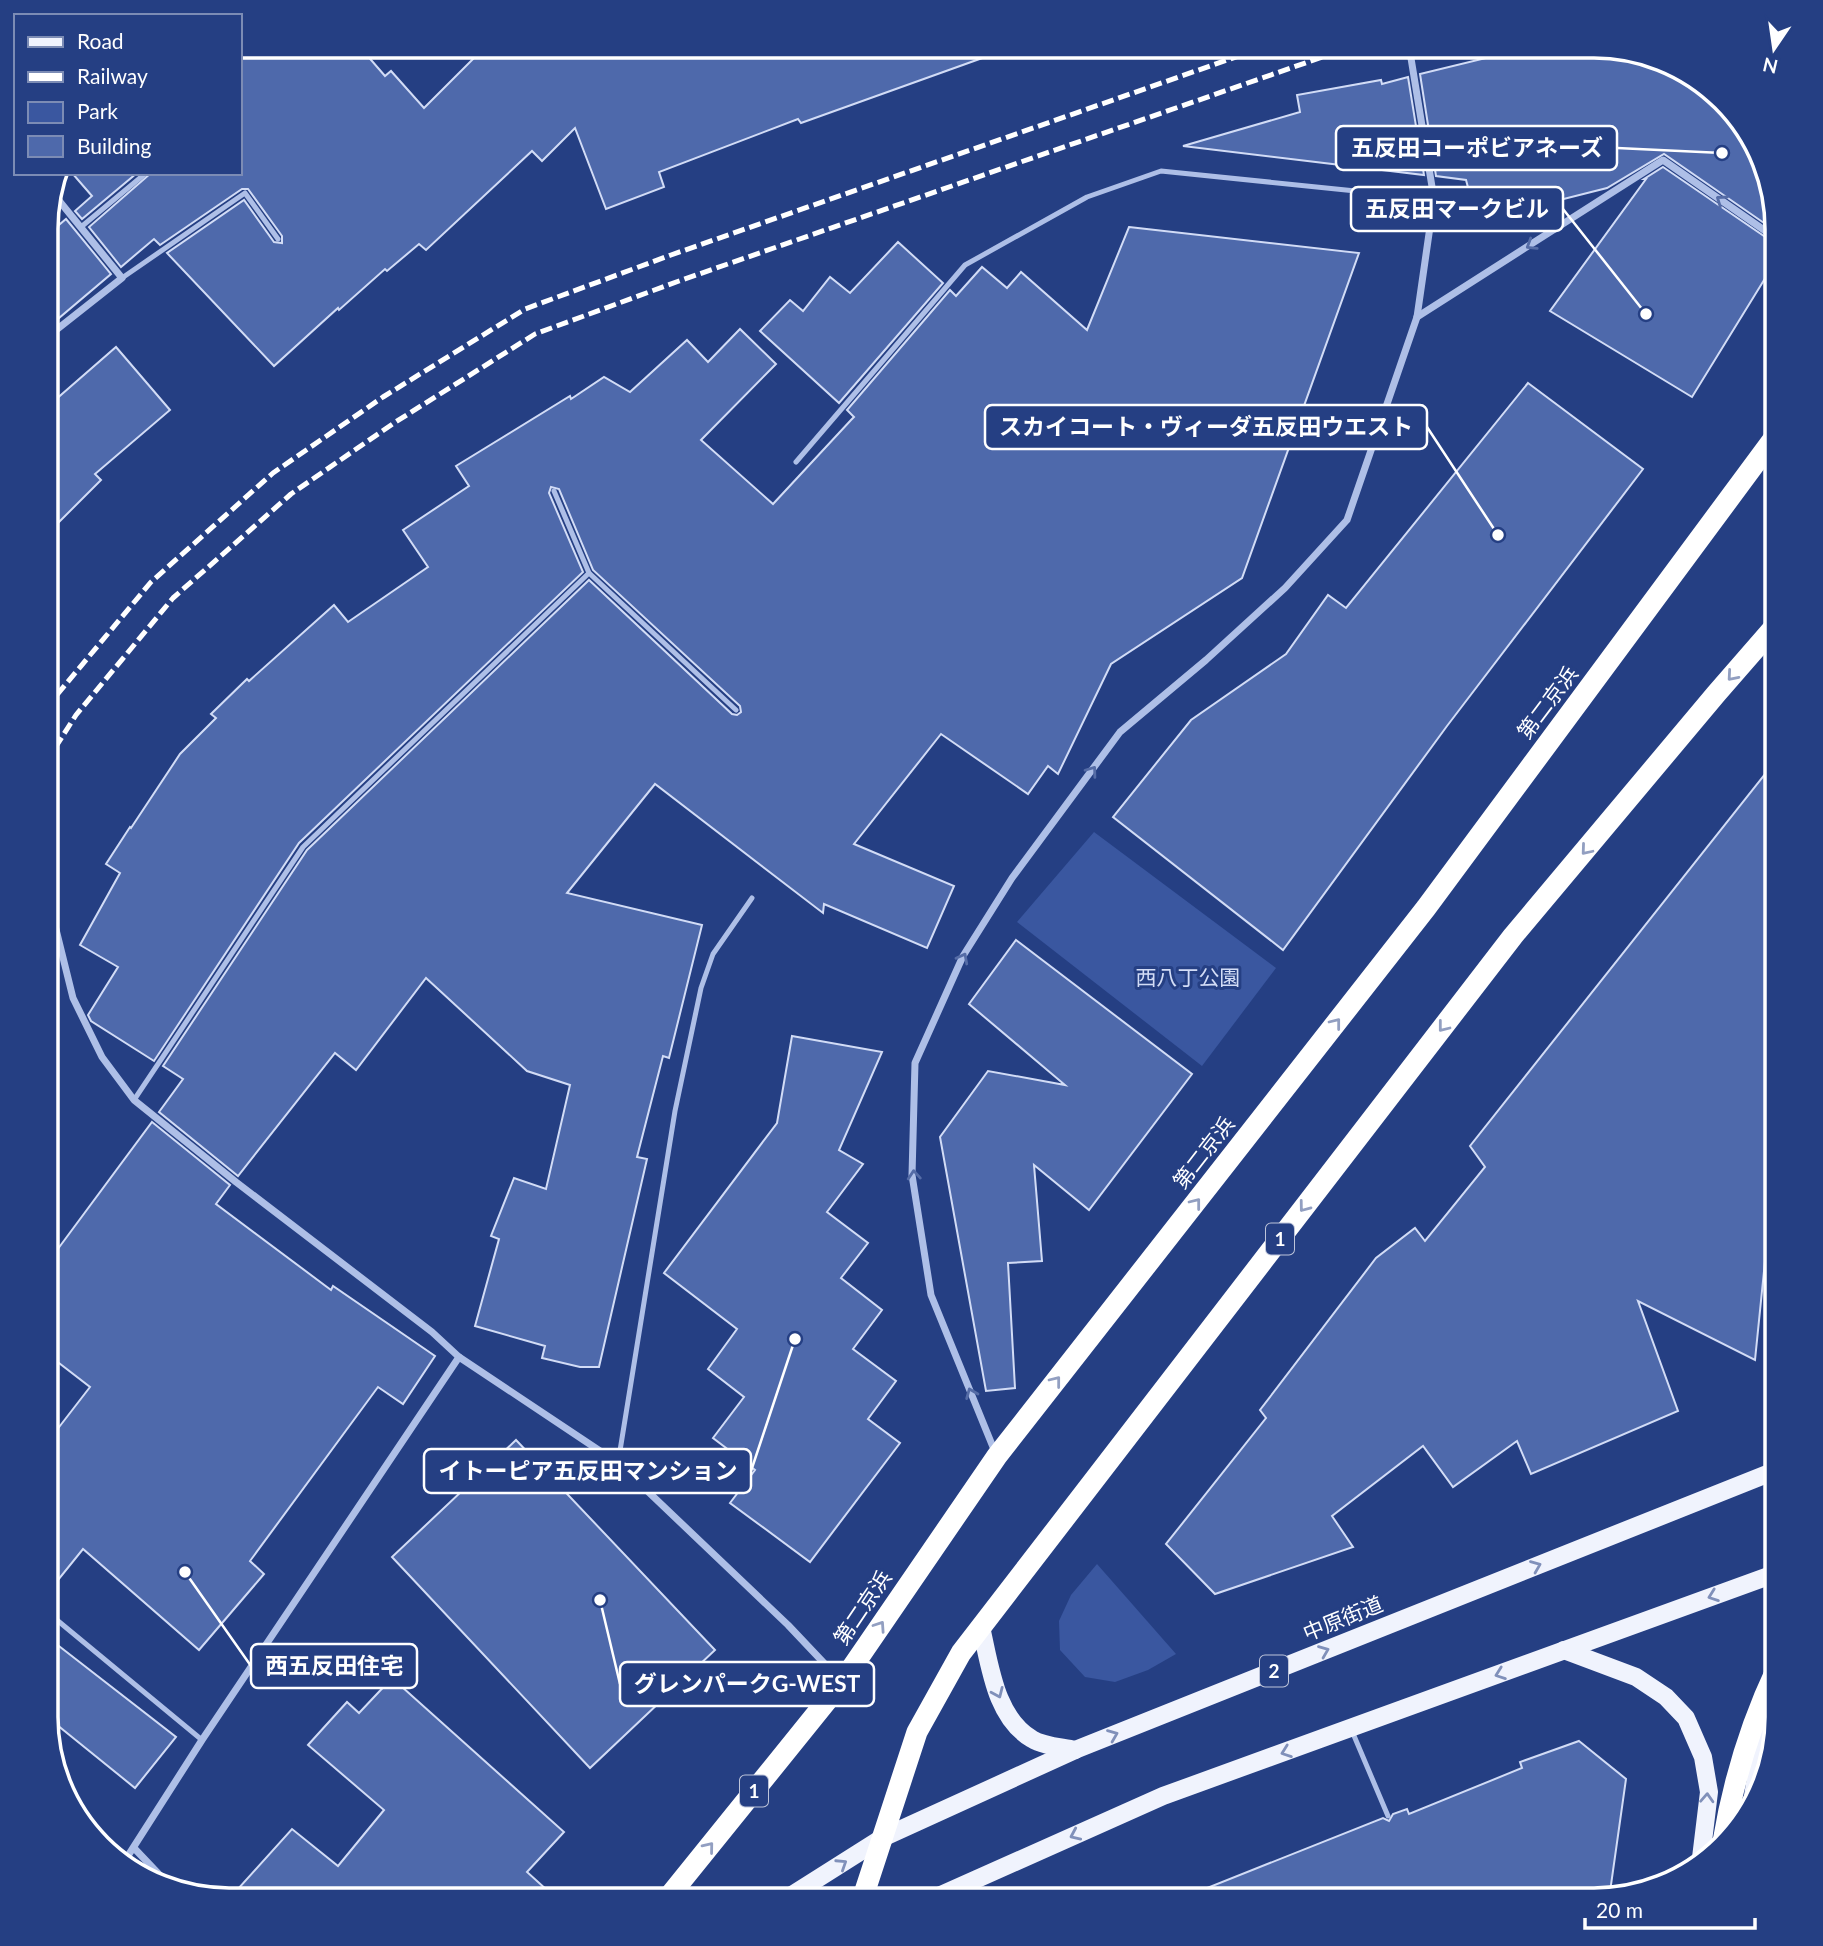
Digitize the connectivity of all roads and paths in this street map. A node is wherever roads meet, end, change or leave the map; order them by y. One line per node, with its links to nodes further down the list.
1 (1411, 58): 3 (street)
2 (144, 175): 5 (lane)
3 (1434, 199): 9 (street); 12 (lane)
4 (60, 202): 5 (street)
5 (81, 227): 8 (street)
6 (1765, 231): 9 (street, one-way to 9)
7 (278, 239): 8 (lane)
8 (122, 278): 10 (street)
9 (1417, 317): 21 (street, one-way to 9)
10 (58, 329)
11 (1765, 450): 21 (highway, 第二京浜 / 1, one-way to 11)
12 (796, 462)
13 (554, 491): 14 (lane)
14 (589, 573): 16 (lane); 19 (lane)
15 (1765, 638): 26 (highway, 1, one-way to 26)
16 (736, 710)
17 (752, 898): 22 (lane)
18 (58, 940): 19 (street)
19 (134, 1100): 20 (street)
20 (460, 1357): 22 (street); 32 (street)
21 (997, 1456): 28 (highway, 第二京浜 / 1, one-way to 21)
22 (618, 1464): 28 (street)
23 (1765, 1476): 33 (main road, 中原街道 / 2, one-way to 23)
24 (1765, 1577): 27 (main road, one-way to 27)
25 (58, 1621): 32 (lane)
26 (981, 1627): 33 (main road, one-way to 33); 37 (highway, 1)
27 (1564, 1650): 31 (main road, one-way to 31); 39 (main road, one-way to 27)
28 (842, 1682): 42 (highway, 第二京浜 / 1, one-way to 28)
29 (1765, 1694): 36 (highway, bridge)
30 (1765, 1724): 34 (main road)
31 (1351, 1728): 35 (lane); 45 (main road, one-way to 45)
32 (202, 1740): 38 (street)
33 (1074, 1751): 37 (main road, 中原街道 / 2)
34 (1758, 1764)
35 (1388, 1816)
36 (1726, 1826)
37 (882, 1838): 43 (main road, 中原街道 / 2, one-way to 37); 44 (highway, 1)
38 (134, 1848): 40 (street); 41 (street)
39 (1702, 1850)
40 (129, 1855)
41 (157, 1872)
42 (676, 1888)
43 (803, 1888)
44 (866, 1888)
45 (957, 1888)

